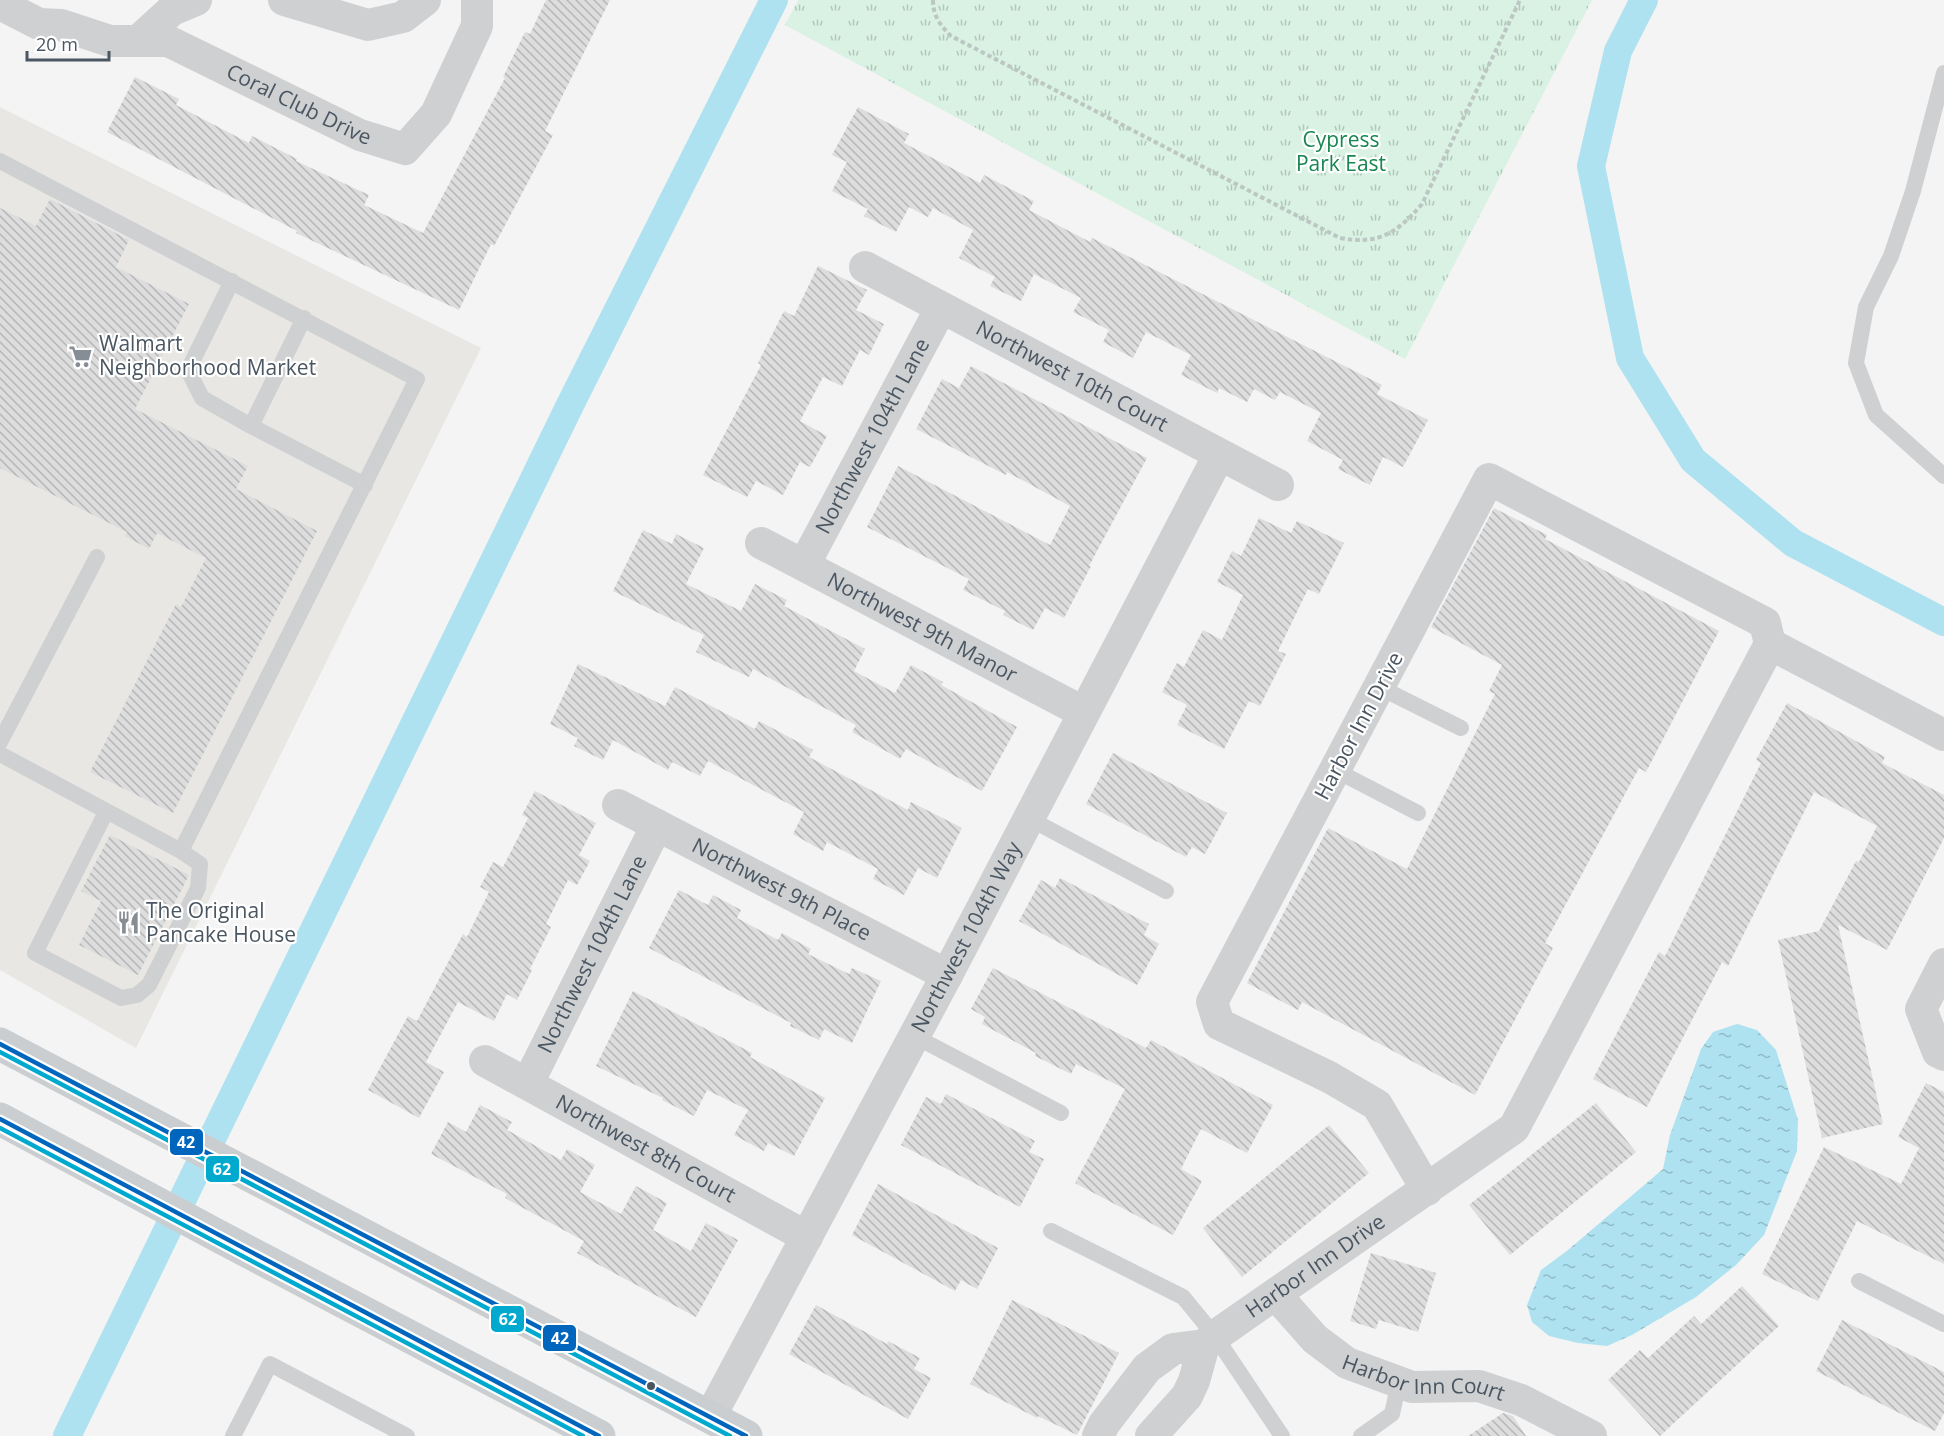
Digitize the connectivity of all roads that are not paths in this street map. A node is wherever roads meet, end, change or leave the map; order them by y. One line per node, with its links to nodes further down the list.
1 (196, 0): 6 (street)
2 (284, 0): 3 (street)
3 (426, 0)
4 (477, 0): 6 (street, Coral Club Drive)
5 (0, 4): 6 (street, Coral Club Drive)
6 (138, 41)
7 (1944, 73): 15 (lane)
8 (0, 161): 10 (lane)
9 (865, 267): 11 (street, Northwest 10th Court)
10 (232, 281): 12 (lane); 13 (lane)
11 (941, 308): 14 (street, Northwest 10th Court); 20 (street, Northwest 104th Lane)
12 (304, 318): 13 (lane); 16 (lane)
13 (251, 426): 16 (lane)
14 (1219, 455): 17 (street, Northwest 10th Court); 23 (street, Northwest 104th Way)
15 (1944, 476)
16 (365, 485): 34 (lane)
17 (1278, 485)
18 (761, 543): 20 (street, Northwest 9th Manor)
19 (97, 557): 26 (lane)
20 (804, 566): 23 (street, Northwest 9th Manor)
21 (1770, 644): 22 (street, Harbor Inn Drive); 25 (street); 45 (street, Harbor Inn Drive)
22 (1379, 687): 24 (lane); 28 (street, Harbor Inn Drive)
23 (1083, 712): 32 (street, Northwest 104th Way)
24 (1461, 728)
25 (1944, 735)
26 (0, 742)
27 (0, 754): 30 (lane)
28 (1335, 770): 31 (lane); 45 (street, Harbor Inn Drive)
29 (618, 805): 33 (street, Northwest 9th Place)
30 (106, 812): 34 (lane); 34 (lane)
31 (1418, 813)
32 (1028, 818): 35 (lane); 37 (street, Northwest 104th Way)
33 (657, 825): 37 (street, Northwest 9th Place); 42 (street, Northwest 104th Lane)
34 (181, 851)
35 (1166, 891)
36 (1944, 964): 40 (street)
37 (947, 975): 38 (street, Northwest 104th Way)
38 (914, 1036): 43 (lane); 47 (street, Northwest 104th Way)
39 (0, 1044): 53 (main road)
40 (1944, 1055)
41 (485, 1061): 42 (street, Northwest 8th Court)
42 (528, 1083): 47 (street, Northwest 8th Court)
43 (1061, 1113)
44 (0, 1119): 56 (main road)
45 (1427, 1190): 49 (street, Harbor Inn Drive)
46 (1051, 1231): 51 (lane)
47 (807, 1237): 53 (street, Northwest 104th Way)
48 (1859, 1281): 50 (lane)
49 (1276, 1295): 51 (street, Harbor Inn Drive); 52 (street, Harbor Inn Court)
50 (1944, 1324)
51 (1210, 1341): 58 (street, Harbor Inn Drive); 59 (street); 60 (lane)
52 (1399, 1382): 61 (lane); 62 (street, Harbor Inn Court)
53 (710, 1417): 57 (main road)
54 (233, 1436): 55 (lane)
55 (407, 1436)
56 (599, 1436)
57 (746, 1436)
58 (1098, 1436)
59 (1151, 1436)
60 (1281, 1436)
61 (1361, 1436)
62 (1591, 1436)

